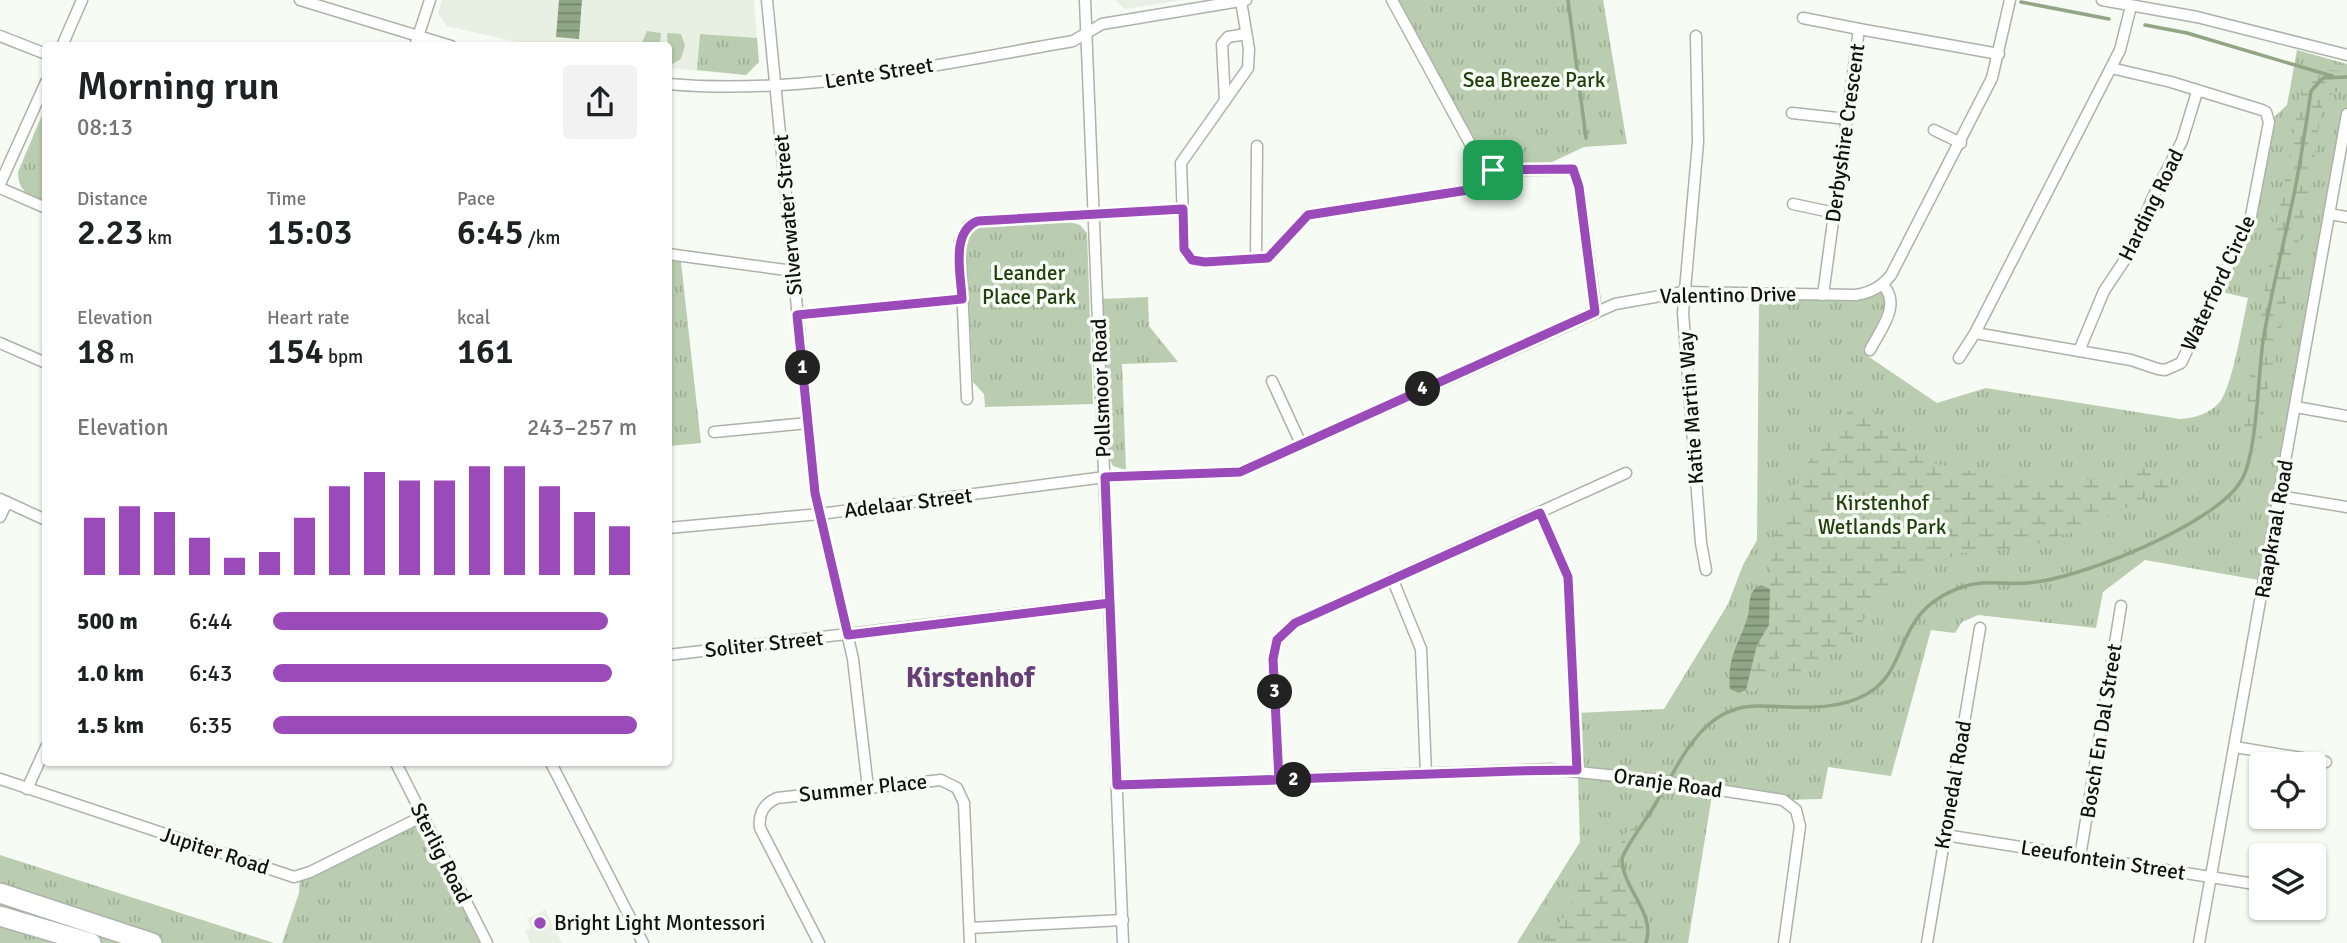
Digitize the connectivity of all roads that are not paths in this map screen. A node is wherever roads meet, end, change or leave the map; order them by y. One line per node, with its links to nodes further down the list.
1 (82, 0): 18 (street)
2 (300, 0): 17 (street)
3 (430, 0): 17 (street)
4 (768, 0): 24 (street, Silverwater Street)
5 (1085, 0): 14 (street, Pollsmoor Road)
6 (1392, 0): 34 (street)
7 (2010, 0): 20 (street)
8 (2102, 0): 10 (street)
9 (1244, 1): 13 (street); 14 (street, Lente Street)
10 (2131, 6): 21 (street); 22 (street)
11 (1803, 18): 12 (street)
12 (1859, 29): 20 (street, Derbyshire Crescent); 30 (street, Derbyshire Crescent)
13 (1246, 34): 27 (street); 27 (street)
14 (1086, 35): 24 (street, Lente Street); 40 (street, Pollsmoor Road)
15 (0, 36): 19 (street)
16 (1696, 36): 47 (street, Katie Martin Way)
17 (417, 41)
18 (64, 42)
19 (42, 52)
20 (1999, 54): 32 (street)
21 (2347, 55)
22 (2111, 68): 26 (street, Waterford Circle); 52 (street)
23 (672, 84): 24 (street, Lente Street)
24 (775, 87): 45 (street, Silverwater Street)
25 (42, 91): 35 (street)
26 (2197, 92): 55 (street, Harding Road); 55 (street, Waterford Circle)
27 (1225, 101): 38 (street)
28 (1792, 113): 30 (street)
29 (2347, 114): 41 (street, Raapkraal Road)
30 (1847, 119): 39 (street, Derbyshire Crescent)
31 (1934, 130): 32 (street)
32 (1961, 143): 46 (street)
33 (1257, 146): 44 (street)
34 (1493, 170): 44 (street); 50 (street)
35 (0, 186): 37 (street)
36 (1793, 204): 39 (street)
37 (42, 206)
38 (1183, 209): 40 (street); 44 (street)
39 (1835, 212): 48 (street, Derbyshire Crescent)
40 (1094, 214): 49 (street); 66 (street, Pollsmoor Road)
41 (2329, 214): 42 (street); 60 (street, Raapkraal Road)
42 (2347, 217)
43 (672, 255): 45 (street)
44 (1256, 259)
45 (793, 271): 51 (street, Silverwater Street)
46 (1883, 285): 48 (street, Valentino Drive); 54 (street)
47 (1683, 292): 48 (street, Valentino Drive); 50 (street, Valentino Drive); 75 (street, Katie Martin Way)
48 (1823, 295)
49 (962, 299): 51 (street); 59 (street)
50 (1595, 312): 64 (street, Valentino Drive)
51 (797, 315): 62 (street, Silverwater Street)
52 (1975, 332): 55 (street, Waterford Circle); 56 (street)
53 (0, 343): 57 (street)
54 (1870, 351)
55 (2079, 351)
56 (1959, 358)
57 (42, 361)
58 (1272, 381): 64 (street)
59 (967, 399)
60 (2296, 407): 61 (street); 67 (street, Raapkraal Road)
61 (2347, 416)
62 (808, 424): 63 (street); 71 (street, Silverwater Street)
63 (714, 432)
64 (1301, 444): 66 (street, Valentino Drive)
65 (1626, 473): 70 (street)
66 (1105, 477): 71 (street, Adelaar Street); 77 (street, Pollsmoor Road)
67 (2280, 495): 69 (street); 82 (street, Raapkraal Road)
68 (3, 501): 72 (street); 73 (street)
69 (2347, 507)
70 (1540, 513): 76 (street); 87 (street)
71 (820, 514): 74 (street, Adelaar Street); 80 (street, Silverwater Street)
72 (0, 517)
73 (42, 518)
74 (672, 528)
75 (1706, 570)
76 (1392, 579): 88 (street); 90 (street)
77 (1110, 603): 80 (street, Soliter Street); 91 (street, Pollsmoor Road)
78 (2121, 606): 96 (street, Bosch En Dal Street)
79 (1980, 628): 95 (street, Kronedal Road)
80 (848, 635): 81 (street, Soliter Street); 92 (street, Silverwater Street)
81 (672, 655)
82 (2235, 747): 83 (street); 97 (street, Raapkraal Road)
83 (2265, 752)
84 (42, 756): 93 (street)
85 (398, 766): 94 (street, Sterlig Road)
86 (553, 766): 106 (street)
87 (1577, 770): 88 (street, Oranje Road); 110 (street, Oranje Road)
88 (1426, 775): 90 (street, Oranje Road)
89 (0, 779): 93 (street, Jupiter Road)
90 (1279, 780): 91 (street, Oranje Road)
91 (1117, 785): 101 (street, Pollsmoor Road)
92 (867, 788): 102 (street, Summer Place); 107 (street, Summer Place)
93 (27, 789): 94 (street, Jupiter Road)
94 (423, 816): 105 (street, Sterlig Road)
95 (1945, 835): 96 (street, Leeufontein Street); 111 (street, Kronedal Road)
96 (2080, 857): 97 (street, Leeufontein Street)
97 (2211, 878): 98 (street, Leeufontein Street); 112 (street, Raapkraal Road)
98 (2249, 883)
99 (0, 893): 104 (highway)
100 (0, 916): 103 (highway)
101 (1122, 920): 102 (street); 109 (street, Pollsmoor Road)
102 (970, 928): 108 (street, Summer Place)
103 (91, 943)
104 (152, 943)
105 (487, 943)
106 (643, 943)
107 (819, 943)
108 (970, 943)
109 (1124, 943)
110 (1784, 943)
111 (1927, 943)
112 (2199, 943)

